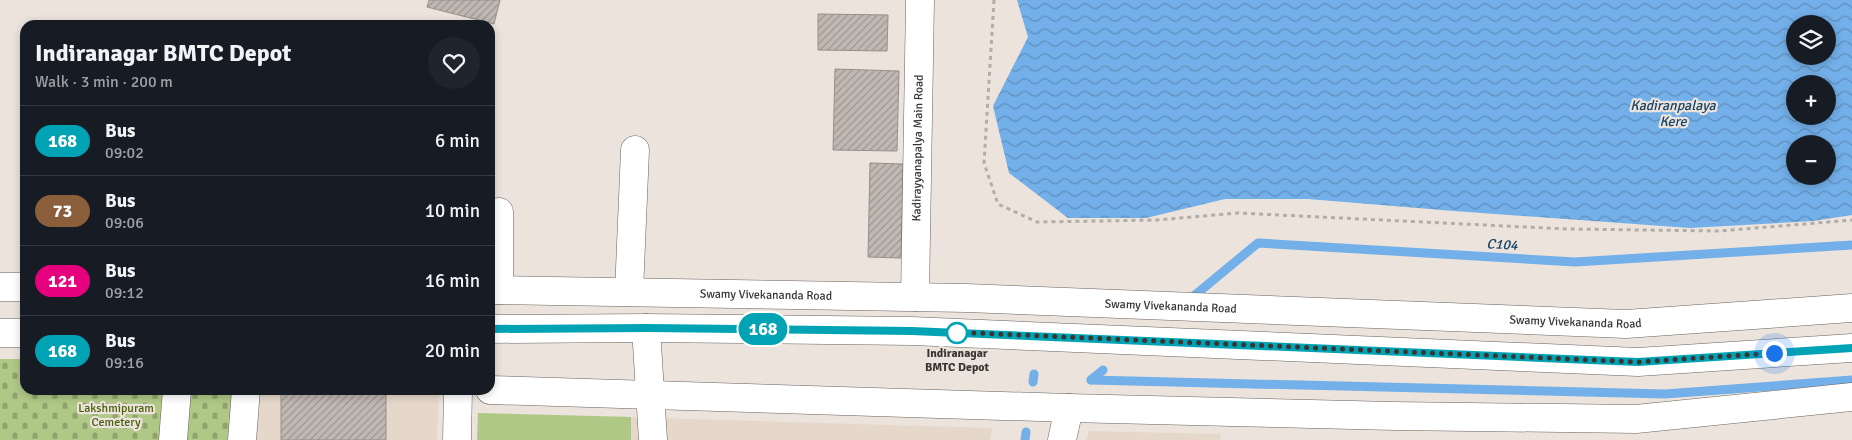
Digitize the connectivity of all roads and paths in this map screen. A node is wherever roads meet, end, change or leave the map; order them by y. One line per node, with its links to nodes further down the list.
1 (920, 0): 10 (main road, Kadirayyanapalya Main Road)
2 (994, 0): 5 (path)
3 (635, 150): 9 (main road)
4 (499, 212): 8 (main road)
5 (1852, 220)
6 (0, 287): 7 (main road)
7 (20, 287)
8 (495, 290): 9 (main road, Swamy Vivekananda Road)
9 (629, 292): 10 (main road, Swamy Vivekananda Road)
10 (915, 297): 11 (main road, Swamy Vivekananda Road)
11 (1852, 308)
12 (646, 328): 13 (main road); 16 (main road); 21 (main road)
13 (495, 329)
14 (0, 333): 15 (main road)
15 (20, 333)
16 (1852, 348)
17 (495, 390): 21 (main road)
18 (177, 395): 24 (main road)
19 (246, 395): 25 (main road)
20 (458, 395): 26 (main road)
21 (650, 395): 23 (main road); 27 (main road)
22 (1852, 396): 23 (main road)
23 (1069, 408): 28 (main road)
24 (173, 440)
25 (242, 440)
26 (456, 440)
27 (653, 440)
28 (1062, 440)

